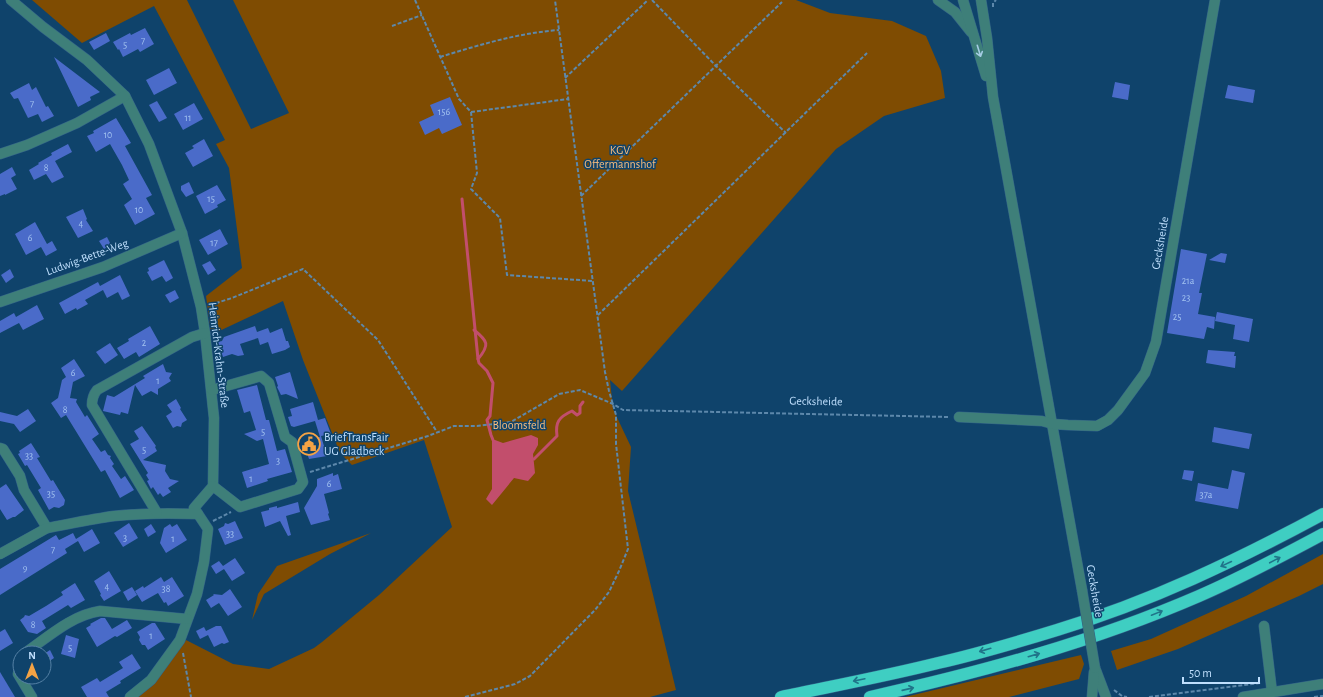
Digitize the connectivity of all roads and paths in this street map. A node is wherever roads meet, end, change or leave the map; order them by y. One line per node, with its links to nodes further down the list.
1 (11, 0): 19 (street, Heinrich-Krahn-Straße)
2 (416, 0): 11 (path)
3 (555, 0): 13 (path)
4 (648, 0): 18 (path)
5 (652, 0): 17 (path)
6 (938, 0): 14 (street)
7 (963, 0): 14 (street, Gecksheide)
8 (981, 0): 20 (street, Gecksheide)
9 (1215, 0): 35 (street, Gecksheide)
10 (782, 2): 17 (path)
11 (422, 15): 12 (path); 16 (path)
12 (392, 26)
13 (559, 30): 16 (path); 18 (path)
14 (974, 36): 20 (street, Gecksheide, one-way to 20)
15 (867, 53): 23 (path)
16 (440, 56): 22 (path)
17 (716, 66): 23 (path); 25 (path)
18 (565, 78): 21 (path)
19 (125, 96): 24 (street); 26 (street, Heinrich-Krahn-Straße)
20 (993, 97): 35 (street, Gecksheide)
21 (568, 99): 22 (path); 25 (path)
22 (471, 112): 27 (path)
23 (786, 133): 30 (path)
24 (0, 154)
25 (581, 196): 27 (path)
26 (182, 233): 28 (street, Ludwig-Bette-Weg); 29 (street, Heinrich-Krahn-Straße)
27 (593, 281): 30 (path)
28 (0, 302)
29 (201, 307): 31 (street, Heinrich-Krahn-Straße); 36 (path)
30 (598, 315): 33 (path)
31 (205, 333): 32 (street, Heinrich-Krahn-Straße); 41 (street)
32 (212, 390): 38 (street); 39 (street, Heinrich-Krahn-Straße)
33 (613, 404): 34 (path, Gecksheide); 36 (path, Gecksheide); 61 (path)
34 (959, 417): 35 (street, Gecksheide)
35 (1053, 424): 52 (street, Gecksheide, bridge)
36 (437, 433): 38 (path, Gecksheide)
37 (0, 448): 45 (street)
38 (301, 475): 40 (street)
39 (213, 486): 40 (street); 42 (street)
40 (240, 507): 44 (path)
41 (157, 513): 42 (street); 45 (street)
42 (198, 514): 44 (street)
43 (1323, 514): 62 (highway, one-way to 62)
44 (205, 525): 48 (street)
45 (47, 528): 47 (street)
46 (1323, 534): 63 (highway, one-way to 46)
47 (0, 554)
48 (187, 620): 50 (street); 51 (street)
49 (1264, 626): 53 (street)
50 (180, 640): 59 (street); 60 (path)
51 (36, 645)
52 (1095, 668): 64 (street, Gecksheide); 65 (street, Gecksheide)
53 (1271, 681): 56 (street); 66 (path)
54 (1323, 684): 56 (street)
55 (25, 685): 58 (street)
56 (1272, 692): 67 (street)
57 (1323, 696): 68 (path)
58 (32, 697)
59 (130, 697)
60 (191, 697)
61 (465, 697)
62 (781, 697)
63 (870, 697)
64 (1092, 697)
65 (1106, 697)
66 (1149, 697)
67 (1243, 697)
68 (1314, 697)

